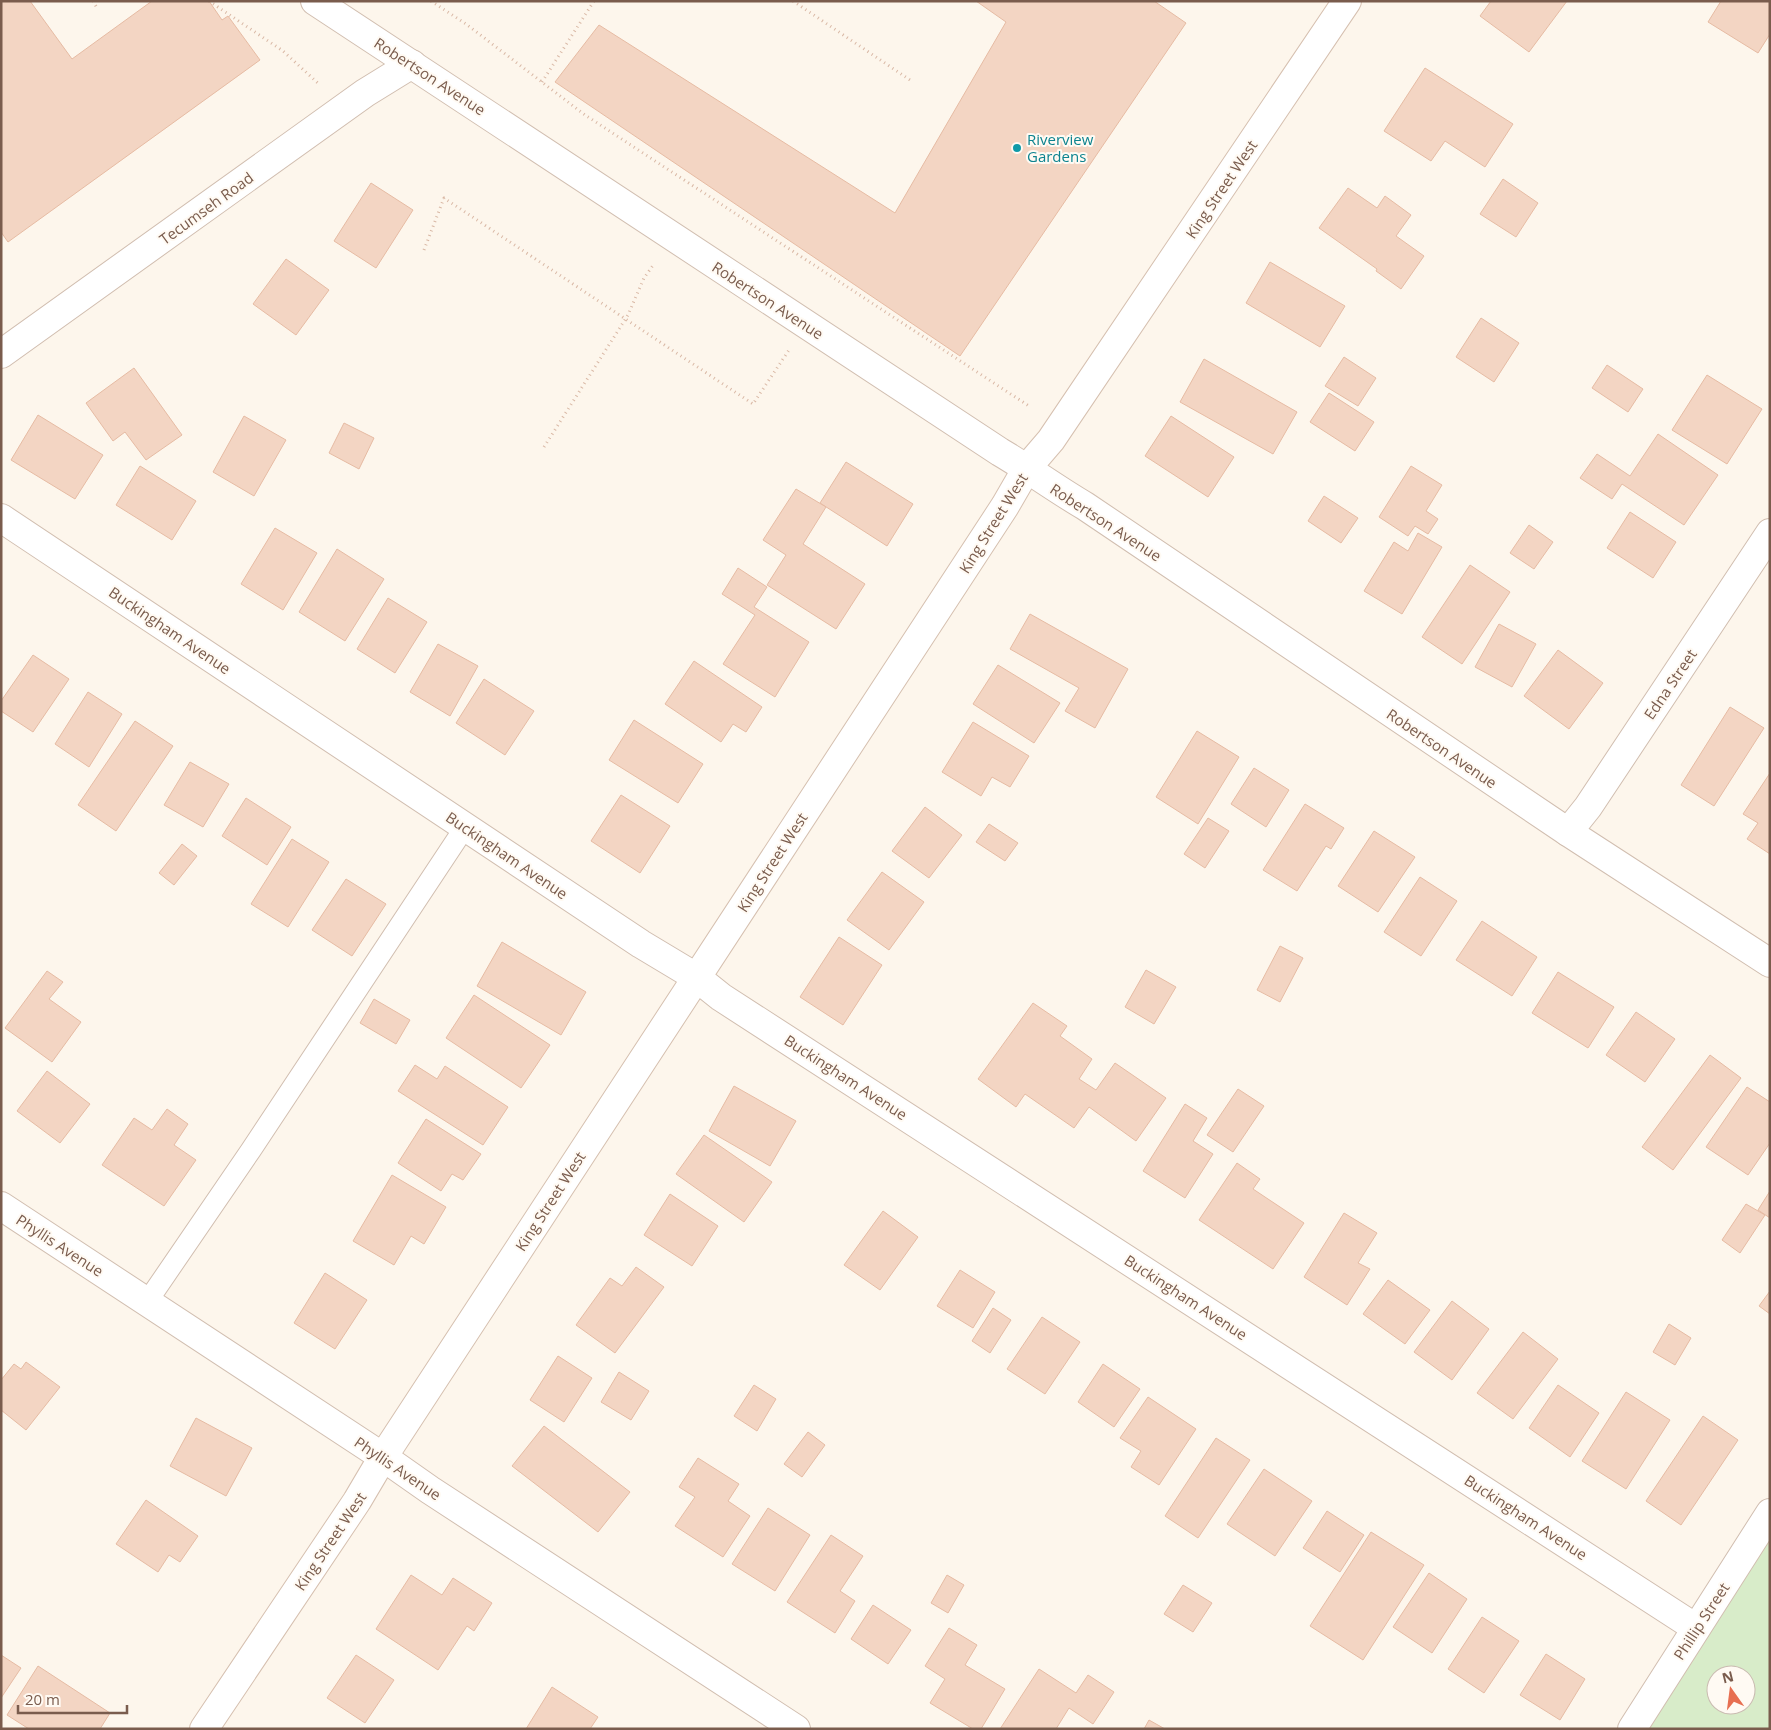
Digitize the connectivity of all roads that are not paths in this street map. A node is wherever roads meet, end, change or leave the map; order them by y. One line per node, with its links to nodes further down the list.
1 (315, 1): 3 (street, Robertson Avenue)
2 (1347, 1): 5 (street, King Street West)
3 (412, 64): 4 (street, Tecumseh Road); 5 (street, Robertson Avenue)
4 (1, 354)
5 (1027, 468): 9 (street, Robertson Avenue); 11 (street, King Street West)
6 (1, 518): 8 (street, Buckingham Avenue)
7 (1770, 533): 9 (street, Edna Street)
8 (465, 827): 11 (street, Buckingham Avenue); 13 (lane)
9 (1568, 832): 10 (street, Robertson Avenue)
10 (1770, 963)
11 (696, 978): 14 (street, King Street West); 16 (street, Buckingham Avenue)
12 (1, 1206): 13 (street, Phyllis Avenue)
13 (147, 1302): 14 (street, Phyllis Avenue)
14 (383, 1457): 17 (street, King Street West); 18 (street, Phyllis Avenue)
15 (1770, 1513): 16 (street, Phillip Street)
16 (1696, 1628): 19 (street, Phillip Street)
17 (204, 1729)
18 (796, 1729)
19 (1632, 1729)

